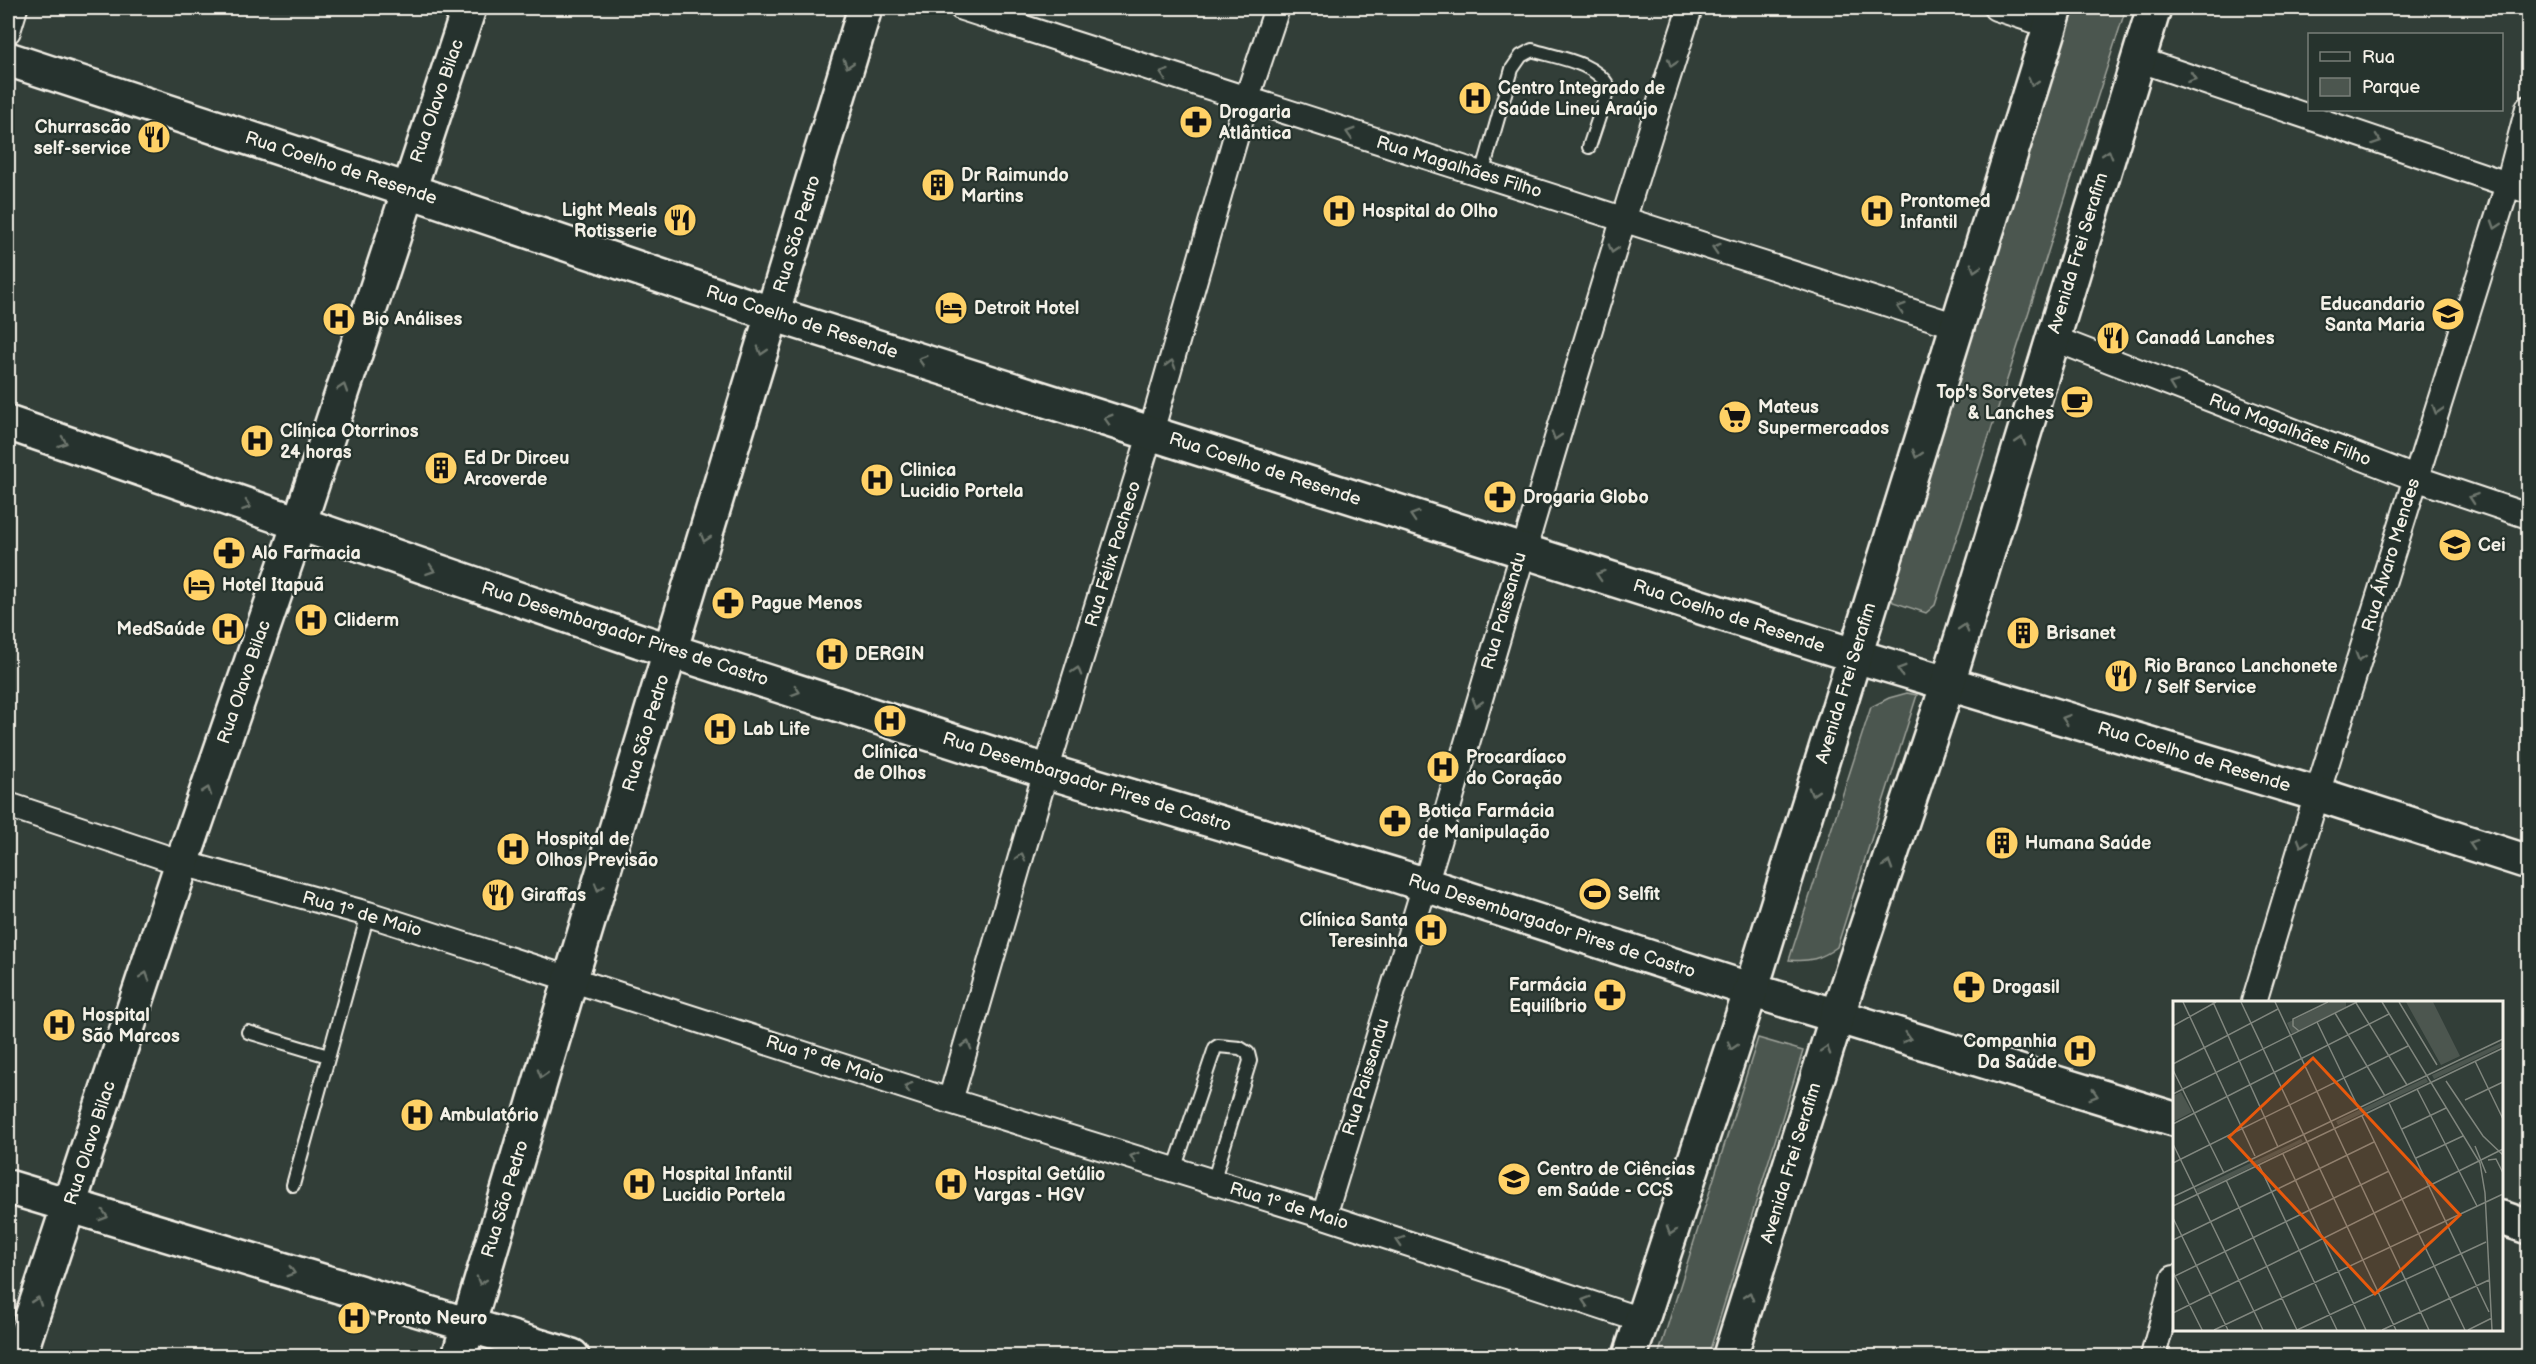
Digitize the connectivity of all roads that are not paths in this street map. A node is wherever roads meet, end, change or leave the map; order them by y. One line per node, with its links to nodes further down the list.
1 (15, 8): 10 (street)
2 (468, 8): 18 (main road, Rua Olavo Bilac)
3 (865, 8): 20 (main road, Rua São Pedro, one-way to 20)
4 (962, 8): 13 (street, Rua Magalhães Filho, one-way to 4)
5 (1277, 8): 13 (street, Rua Félix Pacheco)
6 (1690, 8): 19 (street, Rua Paissandu, one-way to 19)
7 (1996, 8): 9 (street)
8 (2154, 8): 12 (main road, Avenida Frei Serafim)
9 (2054, 17): 21 (main road, Avenida Frei Serafim, one-way to 21)
10 (8, 31)
11 (8, 59): 18 (main road, Rua Coelho de Resende)
12 (2137, 59): 17 (street, one-way to 17); 22 (main road, Avenida Frei Serafim, one-way to 12)
13 (1246, 101): 16 (street, Rua Magalhães Filho, one-way to 13); 24 (street, Rua Félix Pacheco, one-way to 13)
14 (2529, 108): 17 (street, Rua Álvaro Mendes)
15 (1589, 147): 16 (lane)
16 (1482, 174): 19 (street, Rua Magalhães Filho)
17 (2518, 188): 25 (street, Rua Álvaro Mendes, one-way to 25)
18 (407, 190): 20 (main road, Rua Coelho de Resende); 27 (main road, Rua Olavo Bilac, one-way to 18)
19 (1622, 217): 21 (street, Rua Magalhães Filho, one-way to 19); 28 (street, Rua Paissandu, one-way to 28)
20 (773, 314): 24 (main road, Rua Coelho de Resende, one-way to 20); 29 (main road, Rua São Pedro, one-way to 29)
21 (1957, 326): 30 (main road, Avenida Frei Serafim, one-way to 30)
22 (2052, 338): 25 (street, Rua Magalhães Filho, one-way to 22); 31 (main road, Avenida Frei Serafim, one-way to 22)
23 (8, 423): 27 (main road, Rua Desembargador Pires de Castro, one-way to 27)
24 (1151, 432): 28 (main road, Rua Coelho de Resende, one-way to 24); 32 (street, Rua Félix Pacheco, one-way to 24)
25 (2415, 478): 26 (street, Rua Magalhães Filho, one-way to 25); 33 (street, Rua Álvaro Mendes, one-way to 33)
26 (2529, 516)
27 (299, 524): 29 (main road, Rua Desembargador Pires de Castro, one-way to 29); 36 (main road, Rua Olavo Bilac, one-way to 27)
28 (1522, 550): 30 (main road, Rua Coelho de Resende, one-way to 28); 37 (street, Rua Paissandu, one-way to 37)
29 (671, 650): 32 (main road, Rua Desembargador Pires de Castro, one-way to 32); 39 (main road, Rua São Pedro, one-way to 39)
30 (1856, 656): 31 (main road, Rua Coelho de Resende, one-way to 30); 40 (main road, Avenida Frei Serafim, one-way to 40)
31 (1947, 684): 33 (main road, Rua Coelho de Resende, one-way to 31); 42 (main road, Avenida Frei Serafim, one-way to 31)
32 (1046, 771): 37 (main road, Rua Desembargador Pires de Castro); 45 (street, Rua Félix Pacheco, one-way to 32)
33 (2317, 794): 35 (main road, Rua Coelho de Resende, one-way to 33); 41 (street, Rua Álvaro Mendes, one-way to 41)
34 (8, 806): 36 (street, Rua 1º de Maio)
35 (2529, 862)
36 (182, 863): 38 (street, Rua 1º de Maio); 51 (main road, Rua Olavo Bilac, one-way to 36)
37 (1425, 885): 40 (main road, Rua Desembargador Pires de Castro); 52 (street, Rua Paissandu)
38 (368, 914): 39 (street, Rua 1º de Maio); 44 (lane)
39 (571, 978): 45 (street, Rua 1º de Maio, one-way to 39); 57 (main road, Rua São Pedro, one-way to 57)
40 (1751, 990): 42 (main road, Rua Desembargador Pires de Castro); 56 (main road, Avenida Frei Serafim, one-way to 56)
41 (2254, 1001)
42 (1837, 1016): 46 (main road, Rua Desembargador Pires de Castro, one-way to 46); 58 (main road, Avenida Frei Serafim, one-way to 42)
43 (248, 1032): 44 (lane)
44 (328, 1056): 49 (lane)
45 (950, 1101): 47 (street, Rua 1º de Maio, one-way to 45)
46 (2173, 1118)
47 (1174, 1170): 48 (street, Rua 1º de Maio); 48 (lane)
48 (1213, 1182): 52 (street, Rua 1º de Maio)
49 (292, 1185)
50 (8, 1187): 51 (main road)
51 (69, 1206): 57 (main road, one-way to 57); 59 (main road, Rua Olavo Bilac, one-way to 51)
52 (1324, 1216): 56 (street, Rua 1º de Maio, one-way to 52)
53 (2503, 1218): 54 (main road)
54 (2529, 1227)
55 (2173, 1285): 63 (street)
56 (1641, 1320): 62 (main road, Avenida Frei Serafim)
57 (468, 1324): 60 (main road, Rua São Pedro); 61 (main road)
58 (1736, 1355)
59 (19, 1356)
60 (459, 1356)
61 (572, 1356)
62 (1630, 1356)
63 (2152, 1356)

